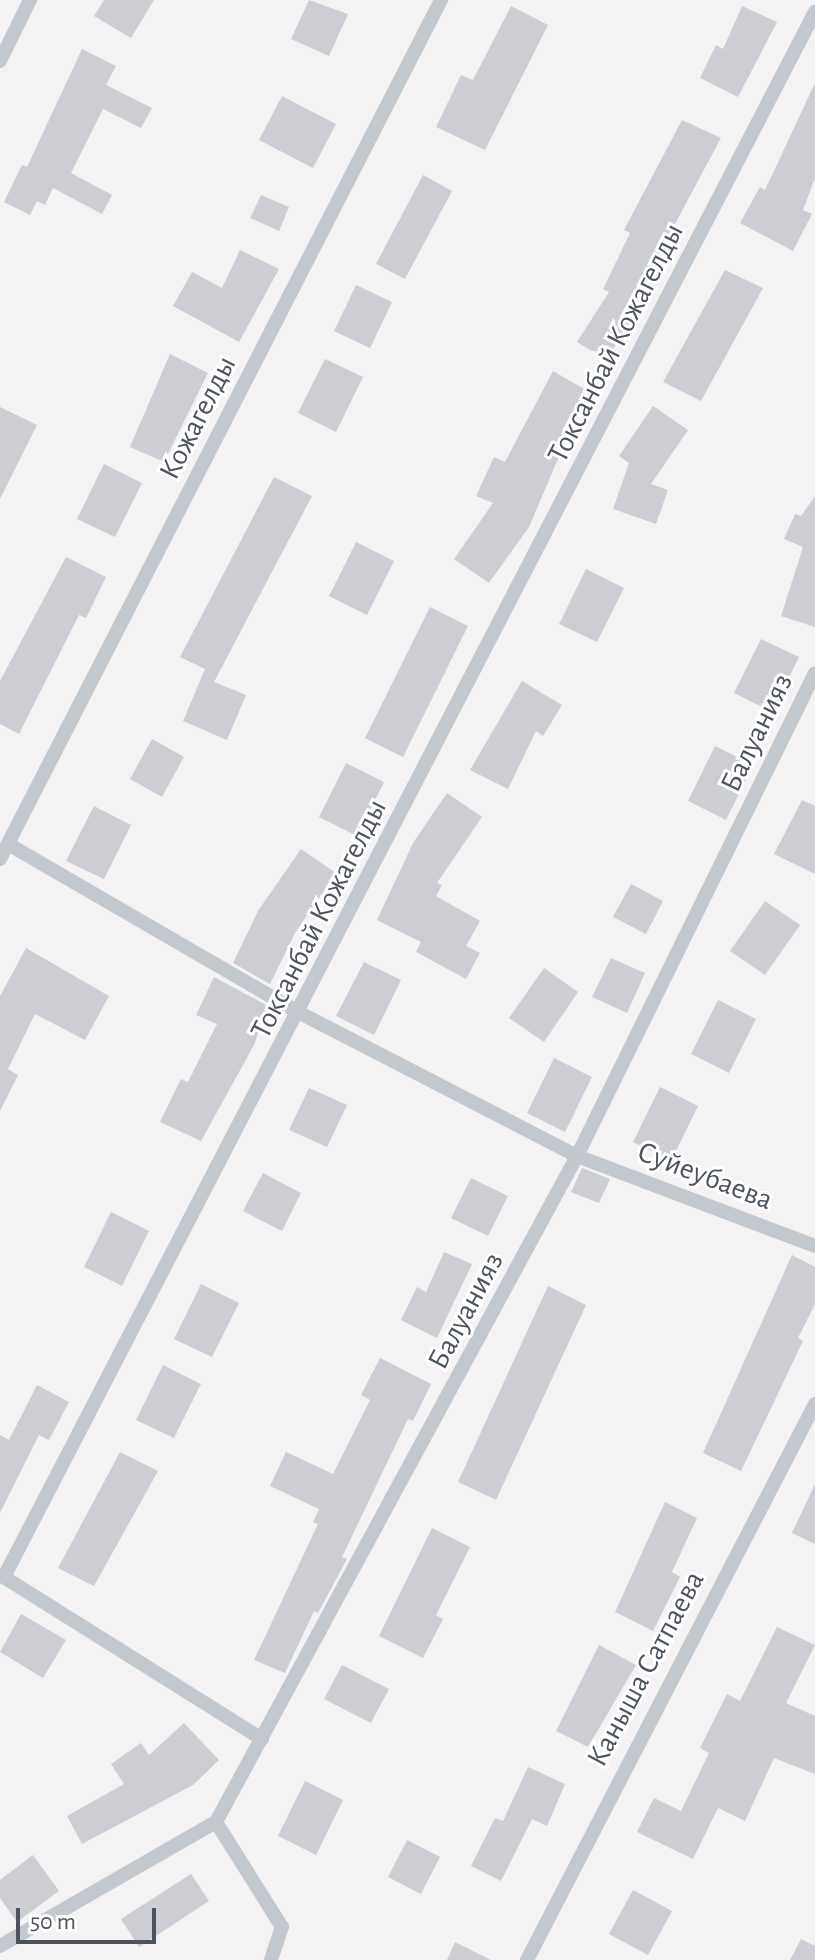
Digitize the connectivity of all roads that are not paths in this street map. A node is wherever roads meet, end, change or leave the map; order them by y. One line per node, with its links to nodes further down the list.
1 (30, 0): 4 (street)
2 (441, 0): 6 (street, Кожагелды)
3 (814, 19): 8 (street, Токсанбай Кожагелды)
4 (0, 61)
5 (815, 673): 9 (street, Балуанияз)
6 (8, 844): 7 (street, Кожагелды); 8 (street, Суйеубаева)
7 (0, 859)
8 (300, 1013): 9 (street, Суйеубаева); 12 (street, Токсанбай Кожагелды)
9 (577, 1156): 10 (street, Суйеубаева); 12 (street, Балуанияз)
10 (815, 1246)
11 (815, 1404): 16 (street, Каныша Сатпаева)
12 (262, 1739): 13 (street, Балуанияз)
13 (216, 1822): 14 (street); 15 (street)
14 (0, 1946)
15 (271, 1960)
16 (527, 1960)

